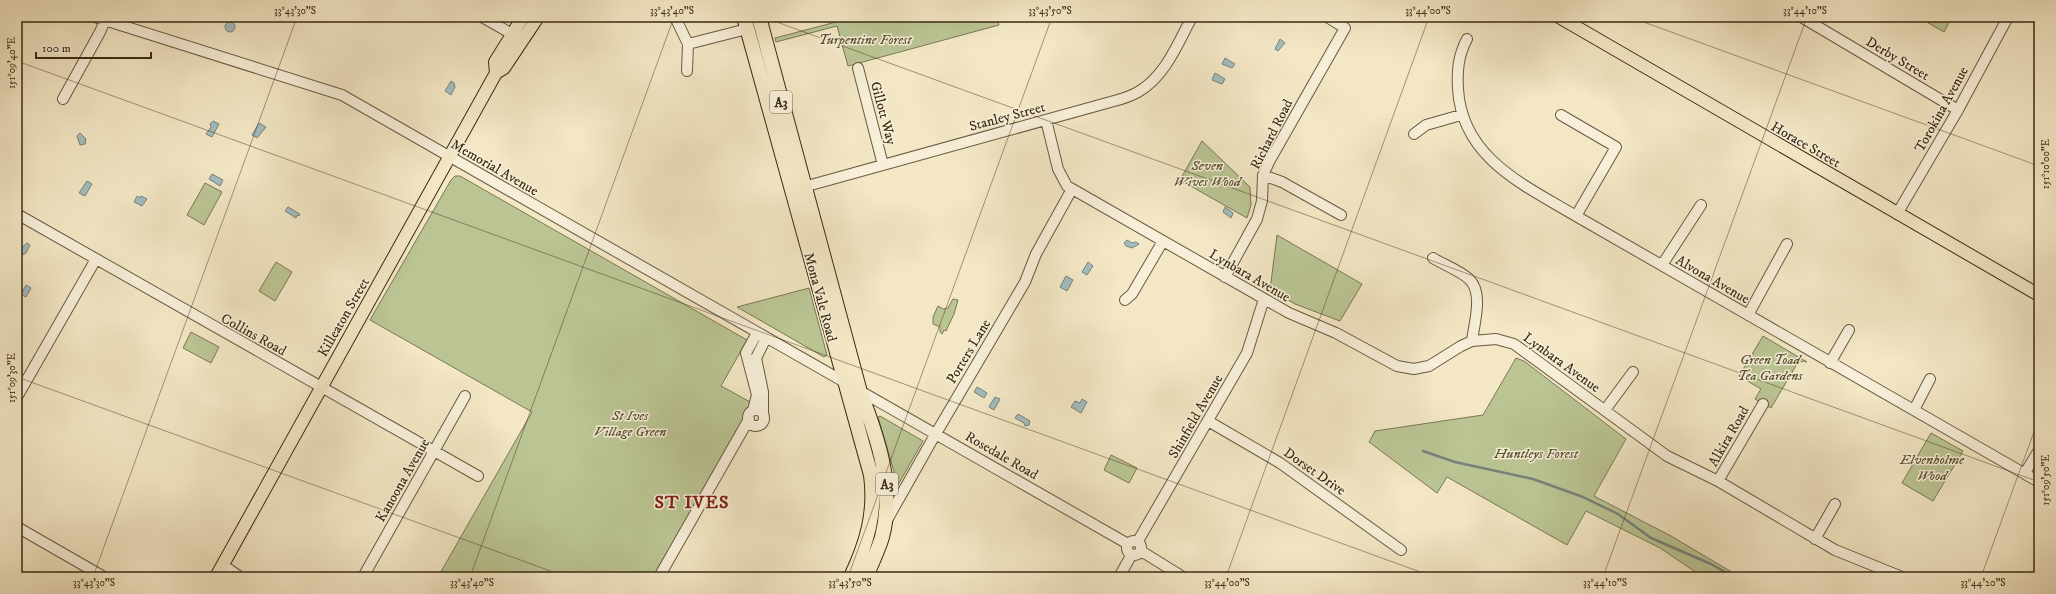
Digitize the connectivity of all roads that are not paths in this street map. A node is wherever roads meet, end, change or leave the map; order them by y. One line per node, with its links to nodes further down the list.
1 (95, 17): 13 (street, Memorial Avenue)
2 (482, 17): 16 (street)
3 (522, 17): 16 (main road, Killeaton Street)
4 (531, 17): 16 (street, Killeaton Street)
5 (538, 17): 16 (main road, Killeaton Street)
6 (675, 17): 18 (street)
7 (759, 17): 30 (highway, Mona Vale Road / A3)
8 (1192, 17): 25 (street, Stanley Street)
9 (1327, 17): 29 (street, Richard Road)
10 (1559, 17): 34 (main road, Horace Street)
11 (2008, 17): 22 (street, Torokina Avenue)
12 (1803, 18): 22 (street, Derby Street)
13 (105, 20): 14 (street, Memorial Avenue); 21 (street)
14 (119, 20): 27 (street, Memorial Avenue)
15 (746, 23): 18 (street); 30 (highway, Mona Vale Road / A3)
16 (517, 37): 27 (main road, Killeaton Street)
17 (1467, 40): 23 (street, Alvona Avenue)
18 (688, 44): 20 (street)
19 (858, 68): 28 (street, Gillott Way)
20 (687, 71)
21 (64, 99)
22 (1958, 110): 34 (street, Torokina Avenue)
23 (1461, 115): 26 (street); 36 (street, Alvona Avenue)
24 (1561, 115): 36 (street)
25 (1046, 120): 28 (street, Stanley Street); 31 (street, Lynbara Avenue)
26 (1414, 134)
27 (450, 157): 48 (street, Memorial Avenue); 55 (main road, Killeaton Street)
28 (883, 165): 30 (street, Stanley Street)
29 (1263, 175): 35 (street); 42 (street, Richard Road)
30 (798, 188): 54 (highway, Mona Vale Road / A3); 56 (highway, Mona Vale Road / A3)
31 (1072, 189): 37 (street, Lynbara Avenue); 64 (street, Porters Lane)
32 (1701, 205): 41 (street)
33 (17, 214): 40 (street, Collins Road)
34 (1898, 214): 43 (main road, Horace Street)
35 (1341, 215)
36 (1576, 216): 41 (street, Alvona Avenue)
37 (1163, 241): 42 (street, Lynbara Avenue); 45 (street)
38 (1787, 244): 46 (street)
39 (1434, 258): 50 (street)
40 (96, 259): 55 (street, Collins Road); 58 (street)
41 (1662, 265): 46 (street, Alvona Avenue)
42 (1225, 277): 44 (street, Lynbara Avenue)
43 (2039, 295)
44 (1264, 299): 50 (street, Lynbara Avenue); 63 (street, Shinfield Avenue)
45 (1125, 300)
46 (1748, 315): 51 (street, Alvona Avenue)
47 (1849, 330): 51 (street)
48 (757, 333): 49 (street, Memorial Avenue); 62 (street)
49 (766, 338): 54 (street, Memorial Avenue); 62 (street)
50 (1472, 341): 60 (street, Lynbara Avenue)
51 (1830, 363): 61 (street, Alvona Avenue)
52 (1633, 372): 60 (street)
53 (1930, 379): 61 (street)
54 (845, 384): 56 (street, Memorial Avenue); 84 (highway, Mona Vale Road / A3)
55 (321, 387): 66 (street, Collins Road); 78 (main road, Killeaton Street)
56 (860, 392): 64 (street, Rosedale Road); 72 (highway, Mona Vale Road / A3)
57 (466, 396): 66 (street, Kanoona Avenue)
58 (17, 397)
59 (1762, 404): 69 (street, Alkira Road)
60 (1605, 410): 69 (street, Lynbara Avenue)
61 (1914, 410): 67 (street, Alvona Avenue)
62 (752, 419): 83 (street)
63 (1208, 421): 75 (street, Shinfield Avenue); 76 (street, Dorset Drive)
64 (936, 433): 72 (street, Porters Lane); 75 (street, Rosedale Road)
65 (2039, 450): 67 (street)
66 (434, 452): 68 (street, Collins Road); 82 (street, Kanoona Avenue)
67 (2025, 474): 70 (street, Alvona Avenue)
68 (478, 476)
69 (1718, 481): 74 (street, Lynbara Avenue)
70 (2039, 482)
71 (1834, 504): 74 (street)
72 (885, 524): 85 (highway, Mona Vale Road / A3)
73 (17, 527): 79 (street)
74 (1815, 539): 88 (street, Lynbara Avenue)
75 (1133, 543): 77 (street)
76 (1401, 550)
77 (1136, 553): 86 (street); 87 (street)
78 (223, 565): 80 (main road, Killeaton Street); 81 (street)
79 (104, 577)
80 (216, 577)
81 (240, 577)
82 (363, 577)
83 (659, 577)
84 (851, 577)
85 (866, 577)
86 (1119, 577)
87 (1183, 577)
88 (1902, 577)

